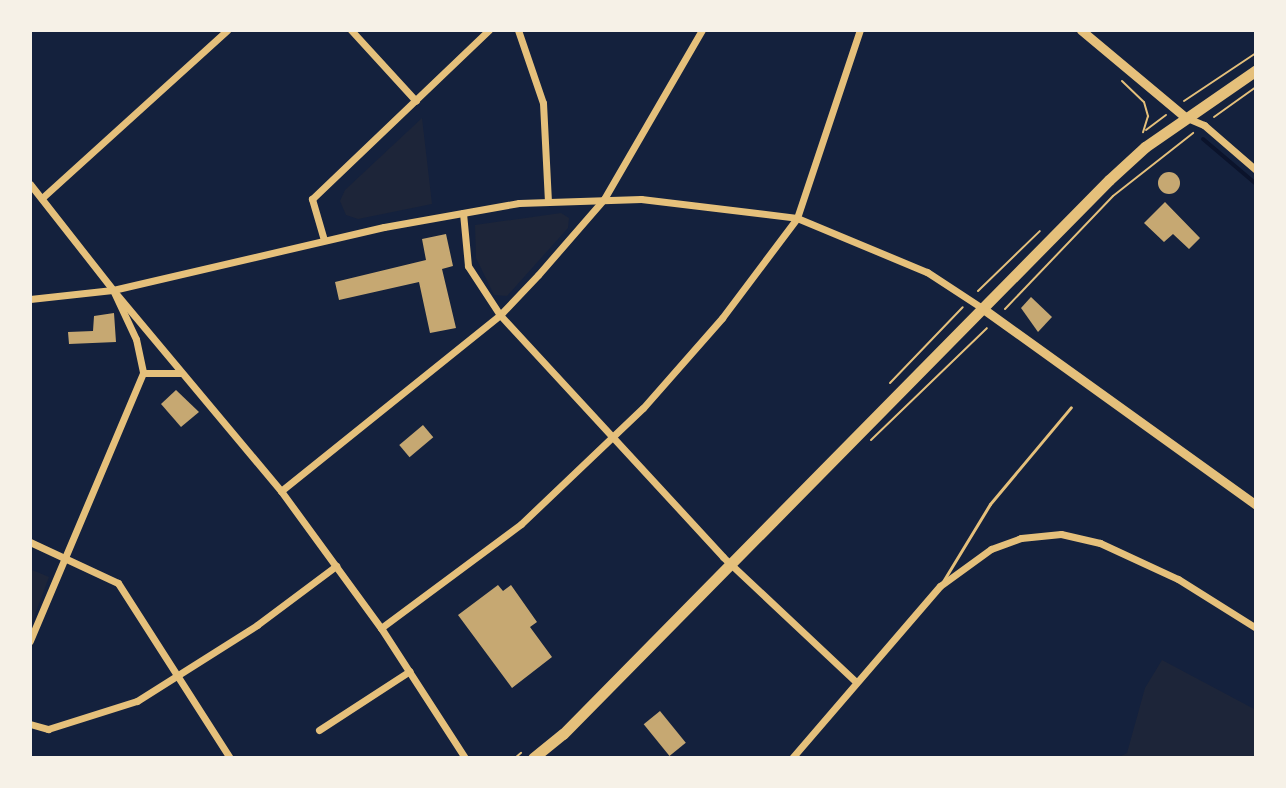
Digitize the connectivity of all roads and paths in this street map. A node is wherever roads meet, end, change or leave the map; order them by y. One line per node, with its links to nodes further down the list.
1 (227, 30): 17 (street)
2 (351, 30): 11 (street)
3 (489, 30): 11 (street)
4 (518, 30): 19 (street)
5 (702, 30): 18 (street)
6 (860, 30): 21 (street)
7 (1081, 30): 12 (street)
8 (1256, 70): 12 (main road)
9 (1112, 71): 14 (path)
10 (1256, 87): 13 (path)
11 (416, 101): 22 (street)
12 (1185, 117): 13 (street); 25 (main road)
13 (1204, 125): 15 (street); 27 (path)
14 (1143, 133)
15 (1256, 170)
16 (30, 184): 17 (street)
17 (42, 198): 23 (street)
18 (604, 199): 19 (street); 21 (street); 26 (street)
19 (548, 202): 20 (street)
20 (463, 213): 22 (street); 26 (street)
21 (797, 218): 25 (street); 31 (street)
22 (324, 240): 23 (street)
23 (113, 290): 24 (street); 28 (street); 29 (street)
24 (30, 299)
25 (982, 308): 27 (street); 36 (main road)
26 (500, 315): 31 (street); 32 (street)
27 (995, 320): 33 (street)
28 (143, 373): 29 (street); 35 (street)
29 (180, 373): 32 (street)
30 (1071, 407): 38 (lane)
31 (613, 437): 36 (street); 39 (street)
32 (281, 491): 37 (street)
33 (1256, 505)
34 (30, 542): 35 (street)
35 (65, 558): 41 (street); 43 (street)
36 (732, 563): 44 (street); 49 (main road)
37 (336, 566): 39 (street); 43 (street)
38 (940, 586): 40 (street); 44 (street)
39 (381, 628): 42 (street)
40 (1256, 628)
41 (30, 641)
42 (410, 671): 46 (street); 48 (street)
43 (179, 674): 45 (street); 47 (street)
44 (854, 680): 50 (street)
45 (30, 724)
46 (319, 730)
47 (230, 758)
48 (465, 758)
49 (533, 758)
50 (792, 758)

